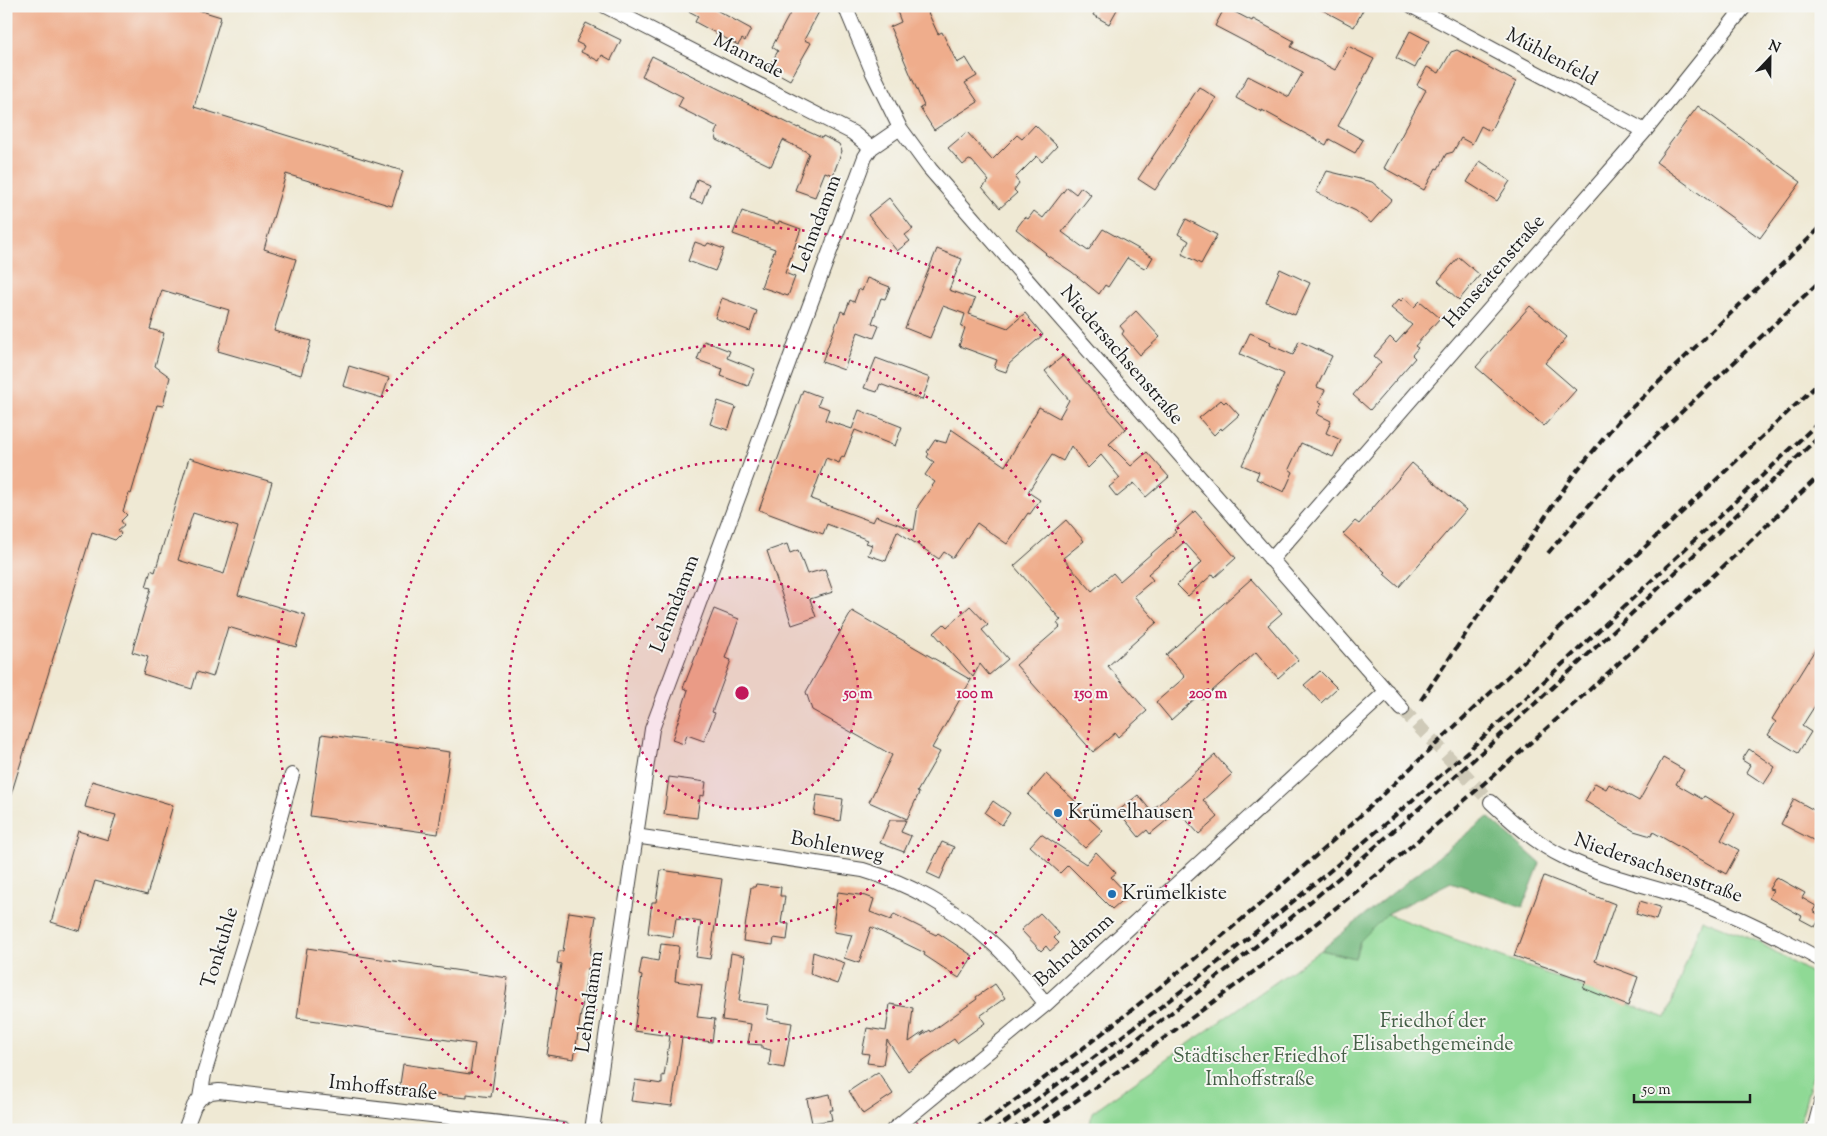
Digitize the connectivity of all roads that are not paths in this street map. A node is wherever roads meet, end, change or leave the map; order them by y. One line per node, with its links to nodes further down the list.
1 (605, 6): 7 (street, Manrade)
2 (845, 6): 5 (street, Niedersachsenstraße)
3 (1412, 6): 6 (street, Mühlenfeld)
4 (1745, 6): 6 (street, Hanseatenstraße)
5 (900, 128): 7 (street, Lehmdamm); 8 (street, Niedersachsenstraße)
6 (1645, 131): 8 (street, Hanseatenstraße)
7 (871, 148): 13 (street, Lehmdamm)
8 (1271, 560): 9 (street, Niedersachsenstraße)
9 (1387, 692): 10 (street, Niedersachsenstraße); 15 (street, Bahndamm)
10 (1402, 709)
11 (292, 775): 16 (street, Tonkuhle)
12 (1491, 802): 14 (street, Niedersachsenstraße)
13 (635, 836): 15 (street, Bohlenweg); 20 (street, Lehmdamm)
14 (1821, 960)
15 (1046, 1004): 21 (street, Bahndamm)
16 (200, 1098): 18 (street, Tonkuhle); 19 (street, Imhoffstraße)
17 (1821, 1103): 22 (street)
18 (185, 1130)
19 (563, 1130)
20 (592, 1130)
21 (893, 1130)
22 (1814, 1130)

